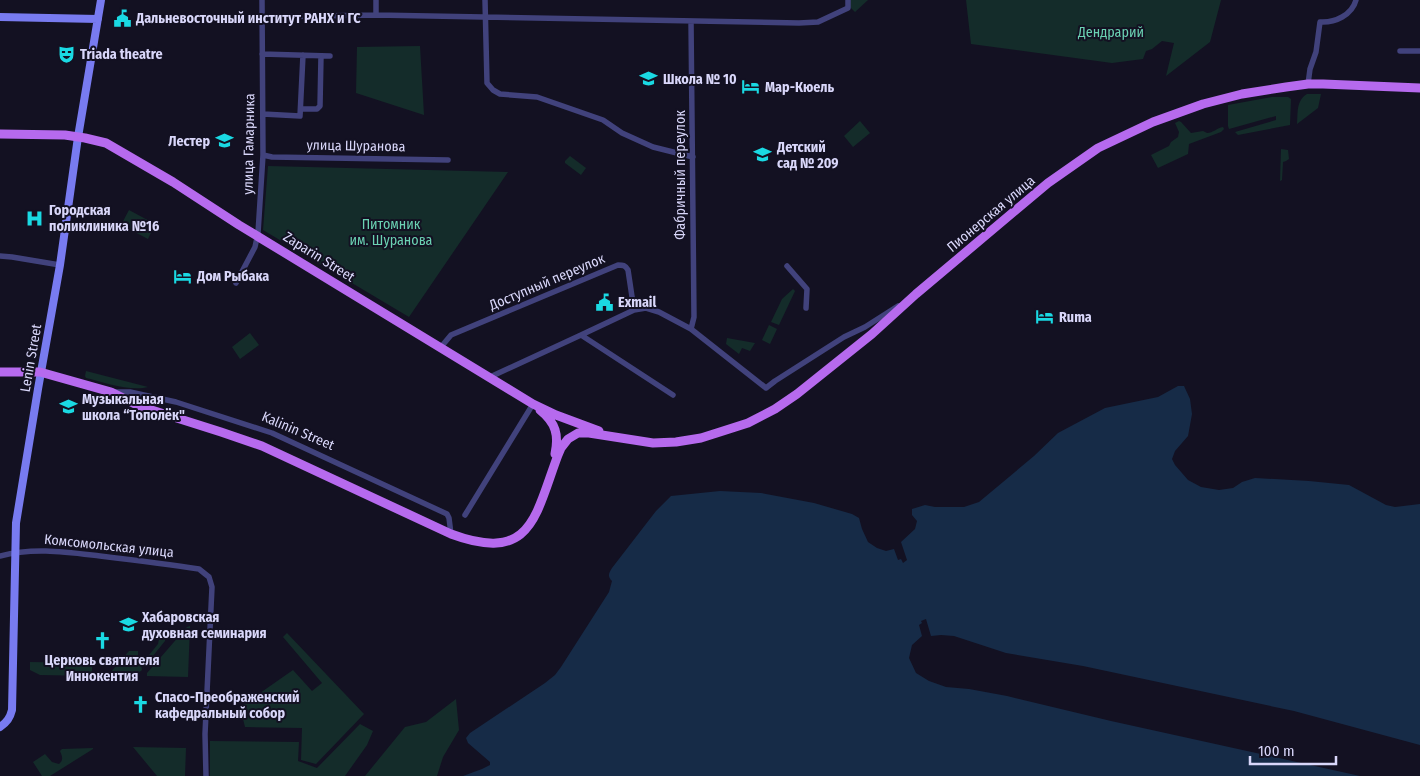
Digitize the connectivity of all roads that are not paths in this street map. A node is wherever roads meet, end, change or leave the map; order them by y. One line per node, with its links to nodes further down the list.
1 (101, 0): 11 (main road, Lenin Street)
2 (262, 0): 9 (street, улица Гамарника)
3 (376, 0): 7 (street)
4 (485, 0): 10 (street)
5 (848, 0): 12 (street)
6 (1356, 0): 19 (street)
7 (376, 15): 9 (street); 10 (street)
8 (0, 16): 11 (main road)
9 (262, 17): 15 (street, улица Гамарника)
10 (484, 17): 12 (street); 26 (street)
11 (98, 19): 24 (main road, Lenin Street)
12 (691, 21): 26 (street, Фабричный переулок)
13 (1400, 50): 14 (street)
14 (1420, 51)
15 (262, 54): 16 (street); 22 (street, улица Гамарника)
16 (303, 55): 17 (street); 21 (street)
17 (321, 56): 18 (street); 21 (street)
18 (330, 56)
19 (1308, 84): 20 (main road, Пионерская улица); 33 (main road, Пионерская улица)
20 (1420, 88)
21 (301, 109): 22 (street)
22 (263, 114): 25 (street, улица Гамарника)
23 (0, 134): 24 (main road, Zaparin Street)
24 (78, 137): 28 (main road, Zaparin Street); 30 (main road, Lenin Street)
25 (264, 155): 27 (street, улица Шуранова); 28 (street, улица Гамарника)
26 (692, 157): 36 (street, Фабричный переулок)
27 (448, 160)
28 (257, 235): 32 (street, улица Гамарника); 38 (main road, Zaparin Street)
29 (0, 256): 30 (street)
30 (60, 265): 40 (main road, Lenin Street)
31 (787, 266): 34 (street)
32 (236, 283)
33 (916, 294): 36 (street); 45 (main road, Пионерская улица)
34 (806, 308)
35 (634, 310): 36 (street); 37 (street); 38 (street, Доступный переулок)
36 (691, 329)
37 (580, 334): 41 (street); 43 (street)
38 (441, 347): 41 (main road, Zaparin Street)
39 (0, 372): 40 (main road, Kalinin Street)
40 (40, 372): 42 (main road, Kalinin Street); 49 (main road, Lenin Street)
41 (490, 377): 44 (main road, Zaparin Street)
42 (111, 392): 48 (main road, Kalinin Street); 48 (street, Kalinin Street)
43 (672, 395)
44 (533, 404): 45 (main road, Zaparin Street); 46 (main road); 47 (street)
45 (616, 437): 46 (main road)
46 (550, 478): 48 (main road, Kalinin Street)
47 (465, 515)
48 (451, 534)
49 (16, 552): 50 (street, Комсомольская улица); 51 (main road, Lenin Street); 52 (street, Комсомольская улица)
50 (0, 556)
51 (0, 727)
52 (206, 776)

